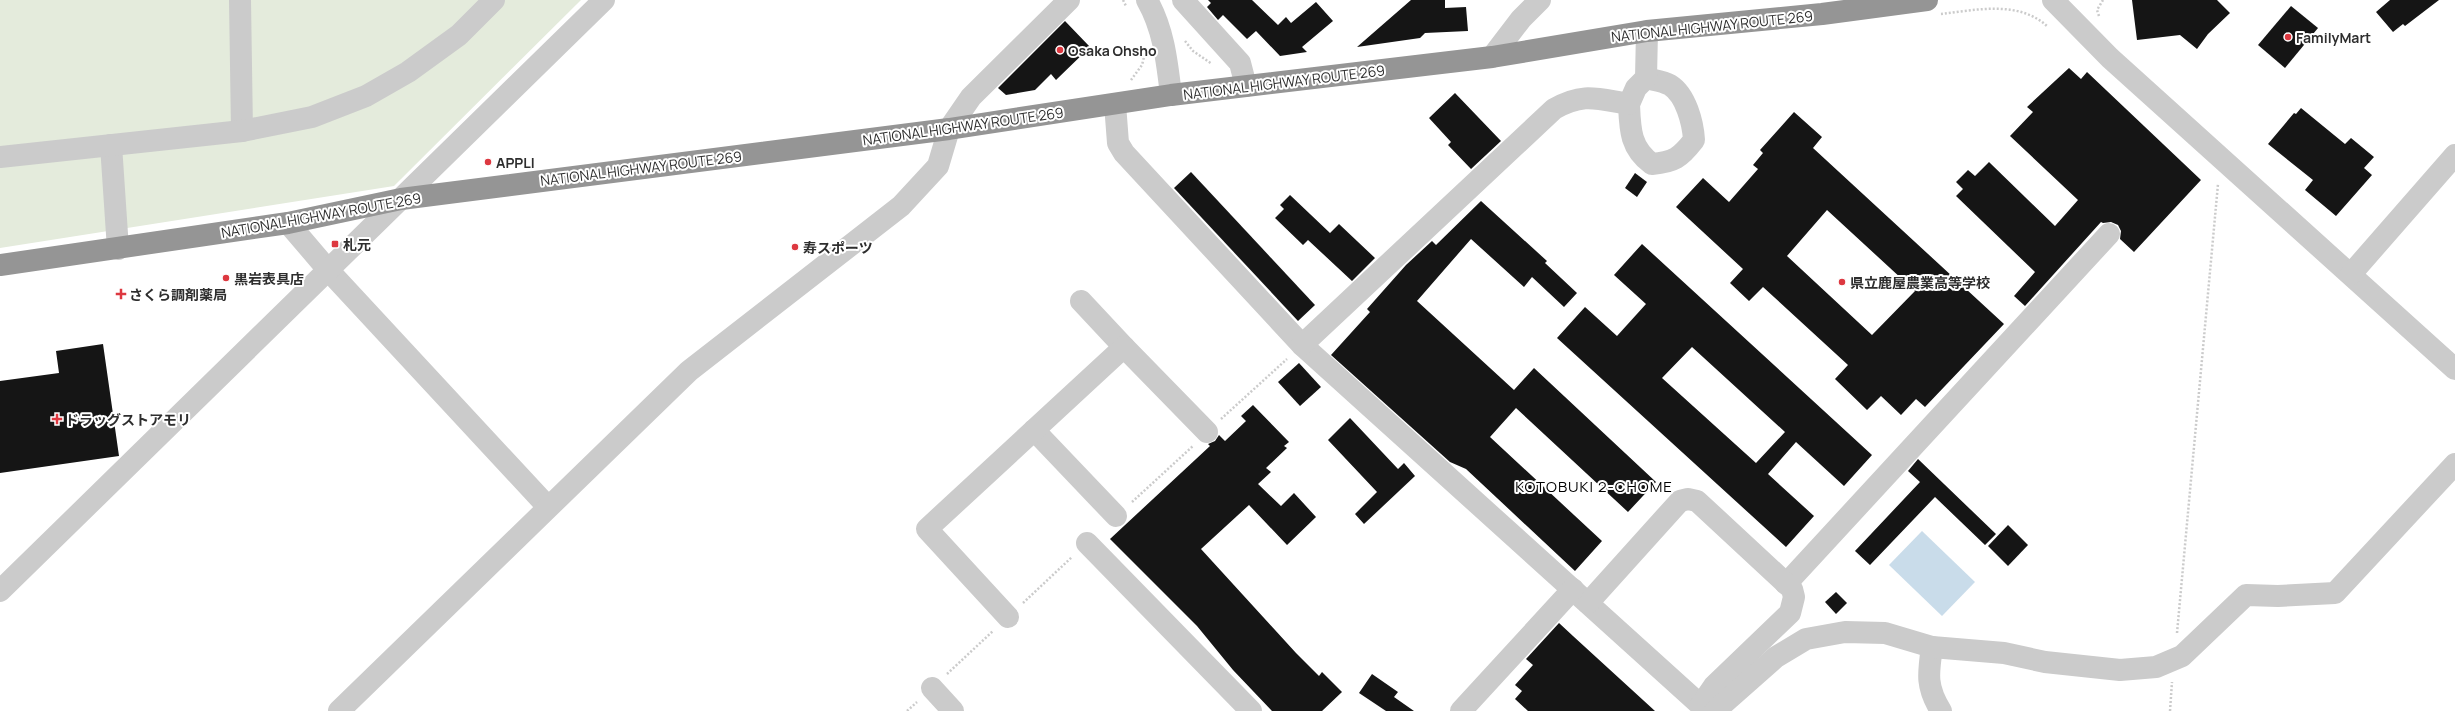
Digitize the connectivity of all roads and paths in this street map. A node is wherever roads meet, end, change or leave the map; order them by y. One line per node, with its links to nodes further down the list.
1 (240, 0): 25 (street)
2 (494, 0): 25 (street)
3 (604, 0): 30 (street)
4 (1069, 0): 24 (street)
5 (1123, 0): 13 (path)
6 (1183, 0): 20 (street)
7 (1540, 0): 17 (street)
8 (2053, 0): 36 (street)
9 (1151, 1): 21 (street)
10 (1853, 5): 11 (highway, NATIONAL HIGHWAY ROUTE 269); 12 (highway, NATIONAL HIGHWAY ROUTE 269)
11 (1821, 7): 15 (highway, NATIONAL HIGHWAY ROUTE 269)
12 (1930, 8): 14 (path)
13 (1130, 13)
14 (2050, 29)
15 (1647, 30): 17 (highway, NATIONAL HIGHWAY ROUTE 269); 18 (street)
16 (1145, 54): 19 (path)
17 (1492, 57): 20 (highway, NATIONAL HIGHWAY ROUTE 269)
18 (1646, 78): 23 (street); 23 (street)
19 (1128, 82)
20 (1246, 86): 21 (highway, NATIONAL HIGHWAY ROUTE 269)
21 (1171, 95): 22 (highway, NATIONAL HIGHWAY ROUTE 269)
22 (1115, 104): 24 (highway, NATIONAL HIGHWAY ROUTE 269); 38 (street)
23 (1629, 104): 38 (street)
24 (949, 129): 30 (highway, NATIONAL HIGHWAY ROUTE 269); 44 (street)
25 (242, 131): 26 (street)
26 (111, 145): 28 (street); 33 (street)
27 (2455, 155): 36 (street)
28 (0, 157)
29 (2218, 180): 51 (path)
30 (401, 198): 31 (highway, NATIONAL HIGHWAY ROUTE 269); 35 (street)
31 (288, 223): 33 (highway, NATIONAL HIGHWAY ROUTE 269); 35 (street)
32 (2109, 234): 47 (street)
33 (118, 249): 34 (highway, NATIONAL HIGHWAY ROUTE 269)
34 (0, 265)
35 (329, 271): 44 (street); 48 (street)
36 (2351, 274): 40 (street)
37 (1081, 301): 39 (street)
38 (1302, 344): 49 (street)
39 (1124, 347): 41 (street); 42 (street)
40 (2455, 369)
41 (1034, 430): 45 (street); 50 (street)
42 (1207, 432)
43 (2455, 464): 52 (street)
44 (548, 507): 56 (street)
45 (1116, 516)
46 (1087, 543): 58 (street)
47 (1786, 584): 49 (street); 55 (street)
48 (0, 591)
49 (1580, 596): 55 (street); 59 (street)
50 (1008, 617)
51 (2176, 640)
52 (1932, 647): 55 (street); 60 (street)
53 (2172, 679): 61 (path)
54 (932, 688): 57 (street)
55 (1700, 708)
56 (339, 711)
57 (953, 711)
58 (1251, 711)
59 (1461, 711)
60 (1941, 711)
61 (2170, 711)

